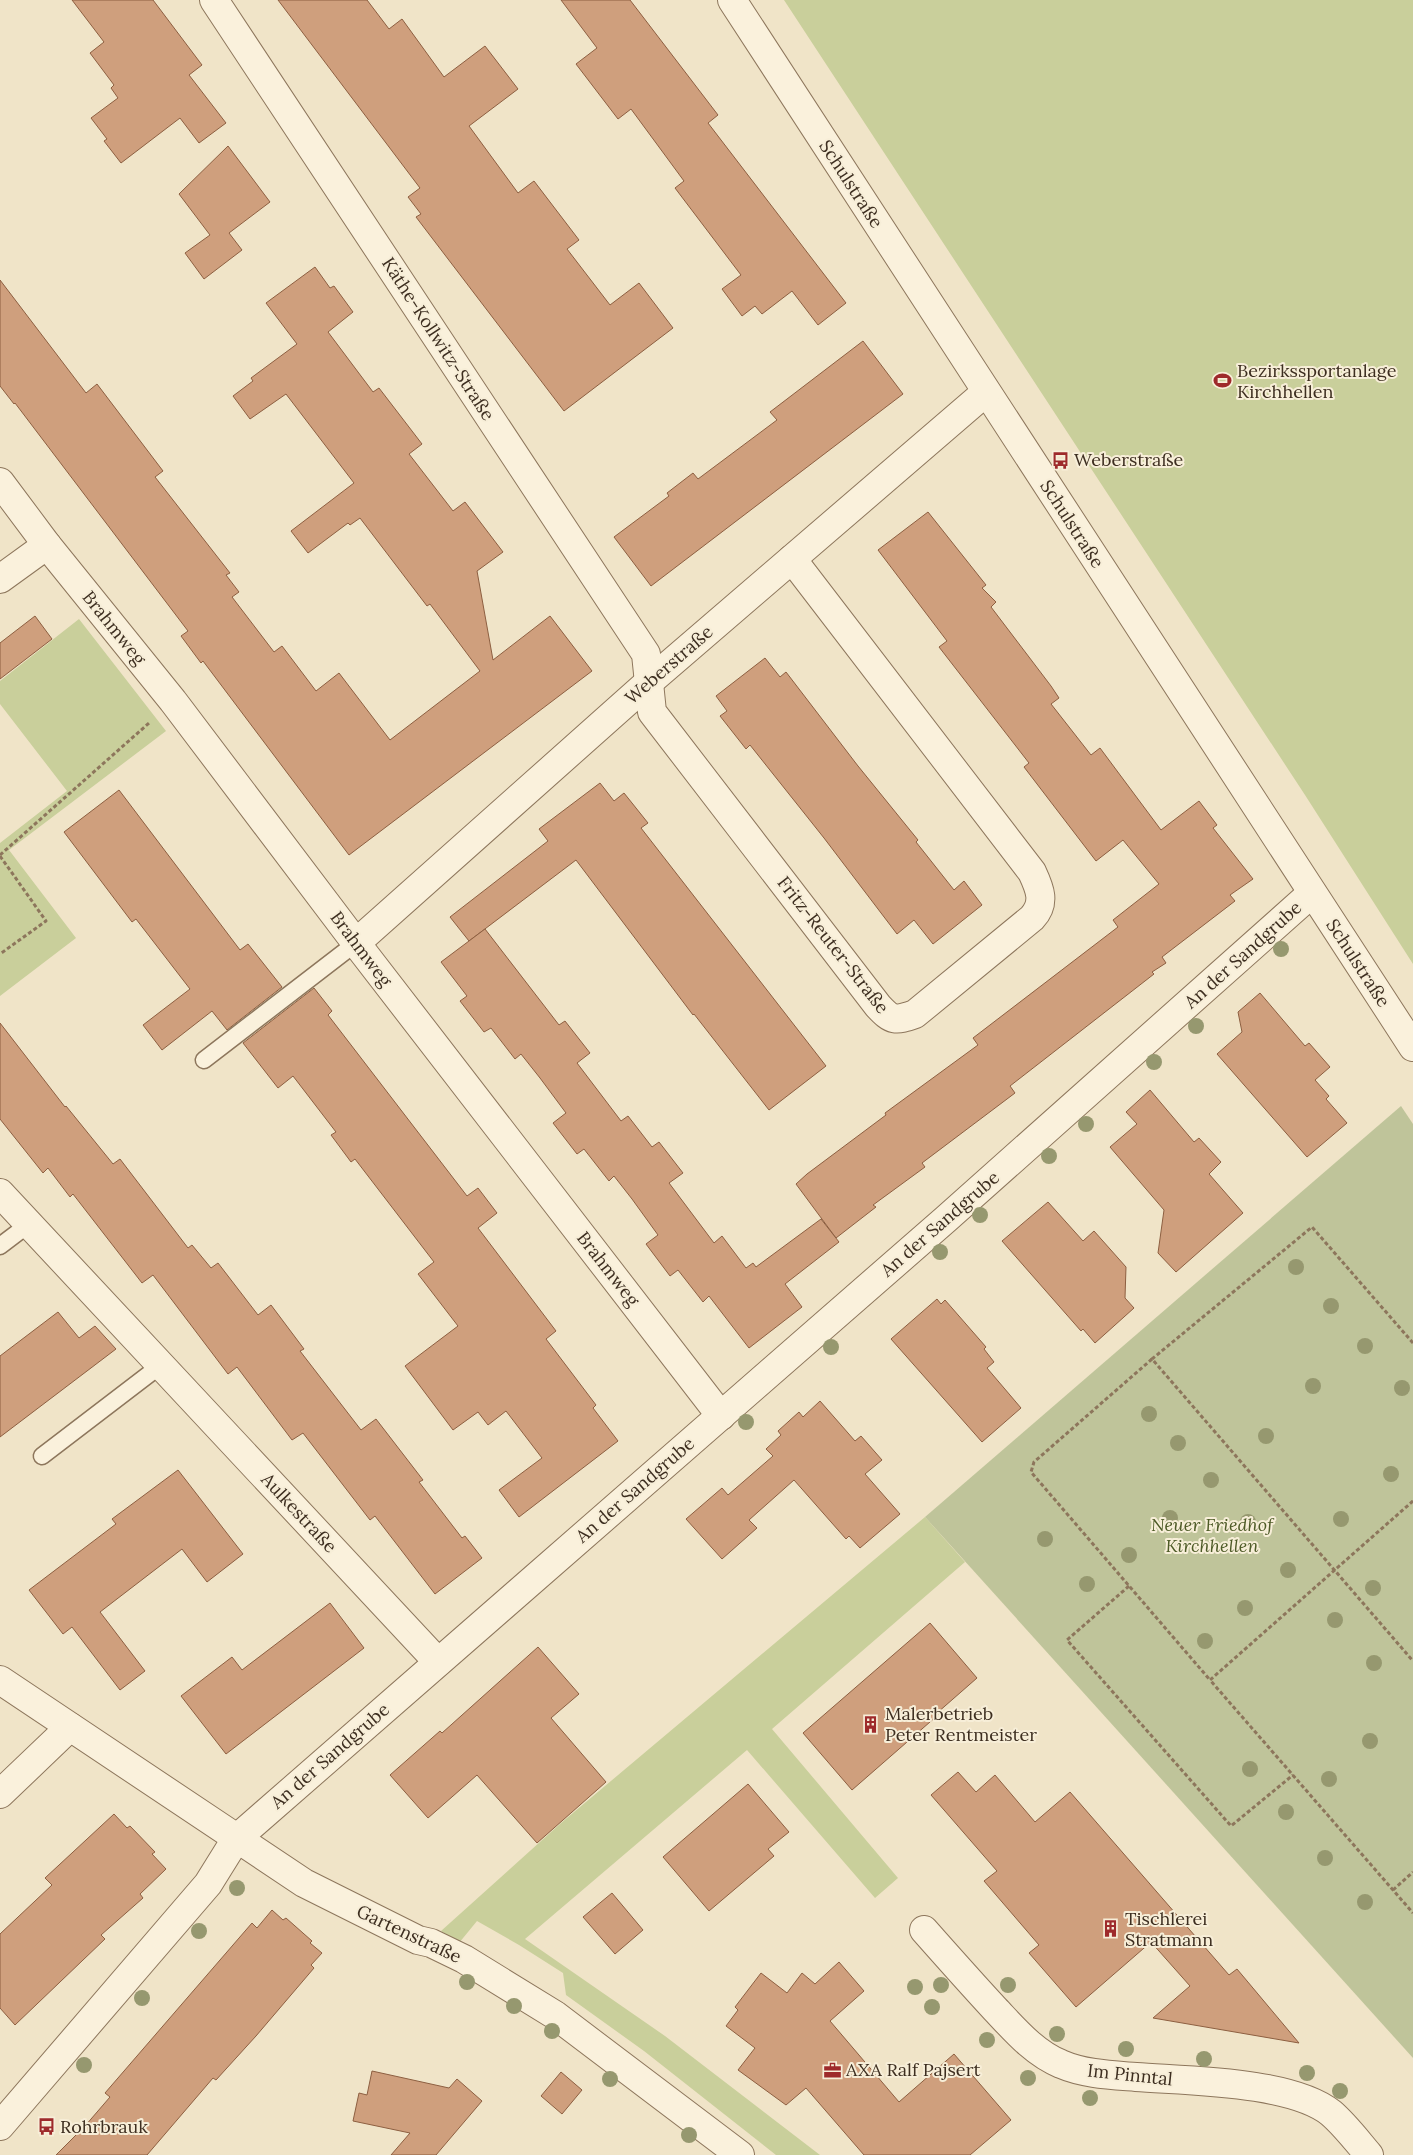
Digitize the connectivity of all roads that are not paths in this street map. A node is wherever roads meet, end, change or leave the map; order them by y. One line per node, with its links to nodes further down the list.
1 (214, 0): 8 (street, Käthe-Kollwitz-Straße)
2 (732, 0): 3 (street, Schulstraße)
3 (986, 392): 6 (street, Weberstraße); 9 (street, Schulstraße)
4 (0, 482): 5 (street, Brahmweg)
5 (48, 545): 7 (street); 10 (street, Brahmweg)
6 (792, 558): 8 (street, Weberstraße); 8 (street, Fritz-Reuter-Straße)
7 (0, 580)
8 (649, 682): 10 (street, Weberstraße)
9 (1312, 893): 11 (street, Schulstraße); 17 (street, An der Sandgrube)
10 (356, 943): 12 (lane); 17 (street, Brahmweg)
11 (1413, 1047)
12 (204, 1060)
13 (0, 1193): 14 (street, Aulkestraße)
14 (29, 1224): 15 (lane); 16 (street, Aulkestraße)
15 (0, 1246)
16 (161, 1365): 18 (lane); 19 (street, Aulkestraße)
17 (721, 1416): 19 (street, An der Sandgrube)
18 (42, 1456)
19 (438, 1662): 23 (street, An der Sandgrube)
20 (0, 1680): 21 (street, Gartenstraße)
21 (70, 1728): 22 (street); 23 (street, Gartenstraße)
22 (0, 1794)
23 (236, 1839): 25 (street, An der Sandgrube); 26 (street, Gartenstraße)
24 (924, 1930): 27 (street, Im Pinntal)
25 (0, 2126)
26 (740, 2155)
27 (1369, 2155)

